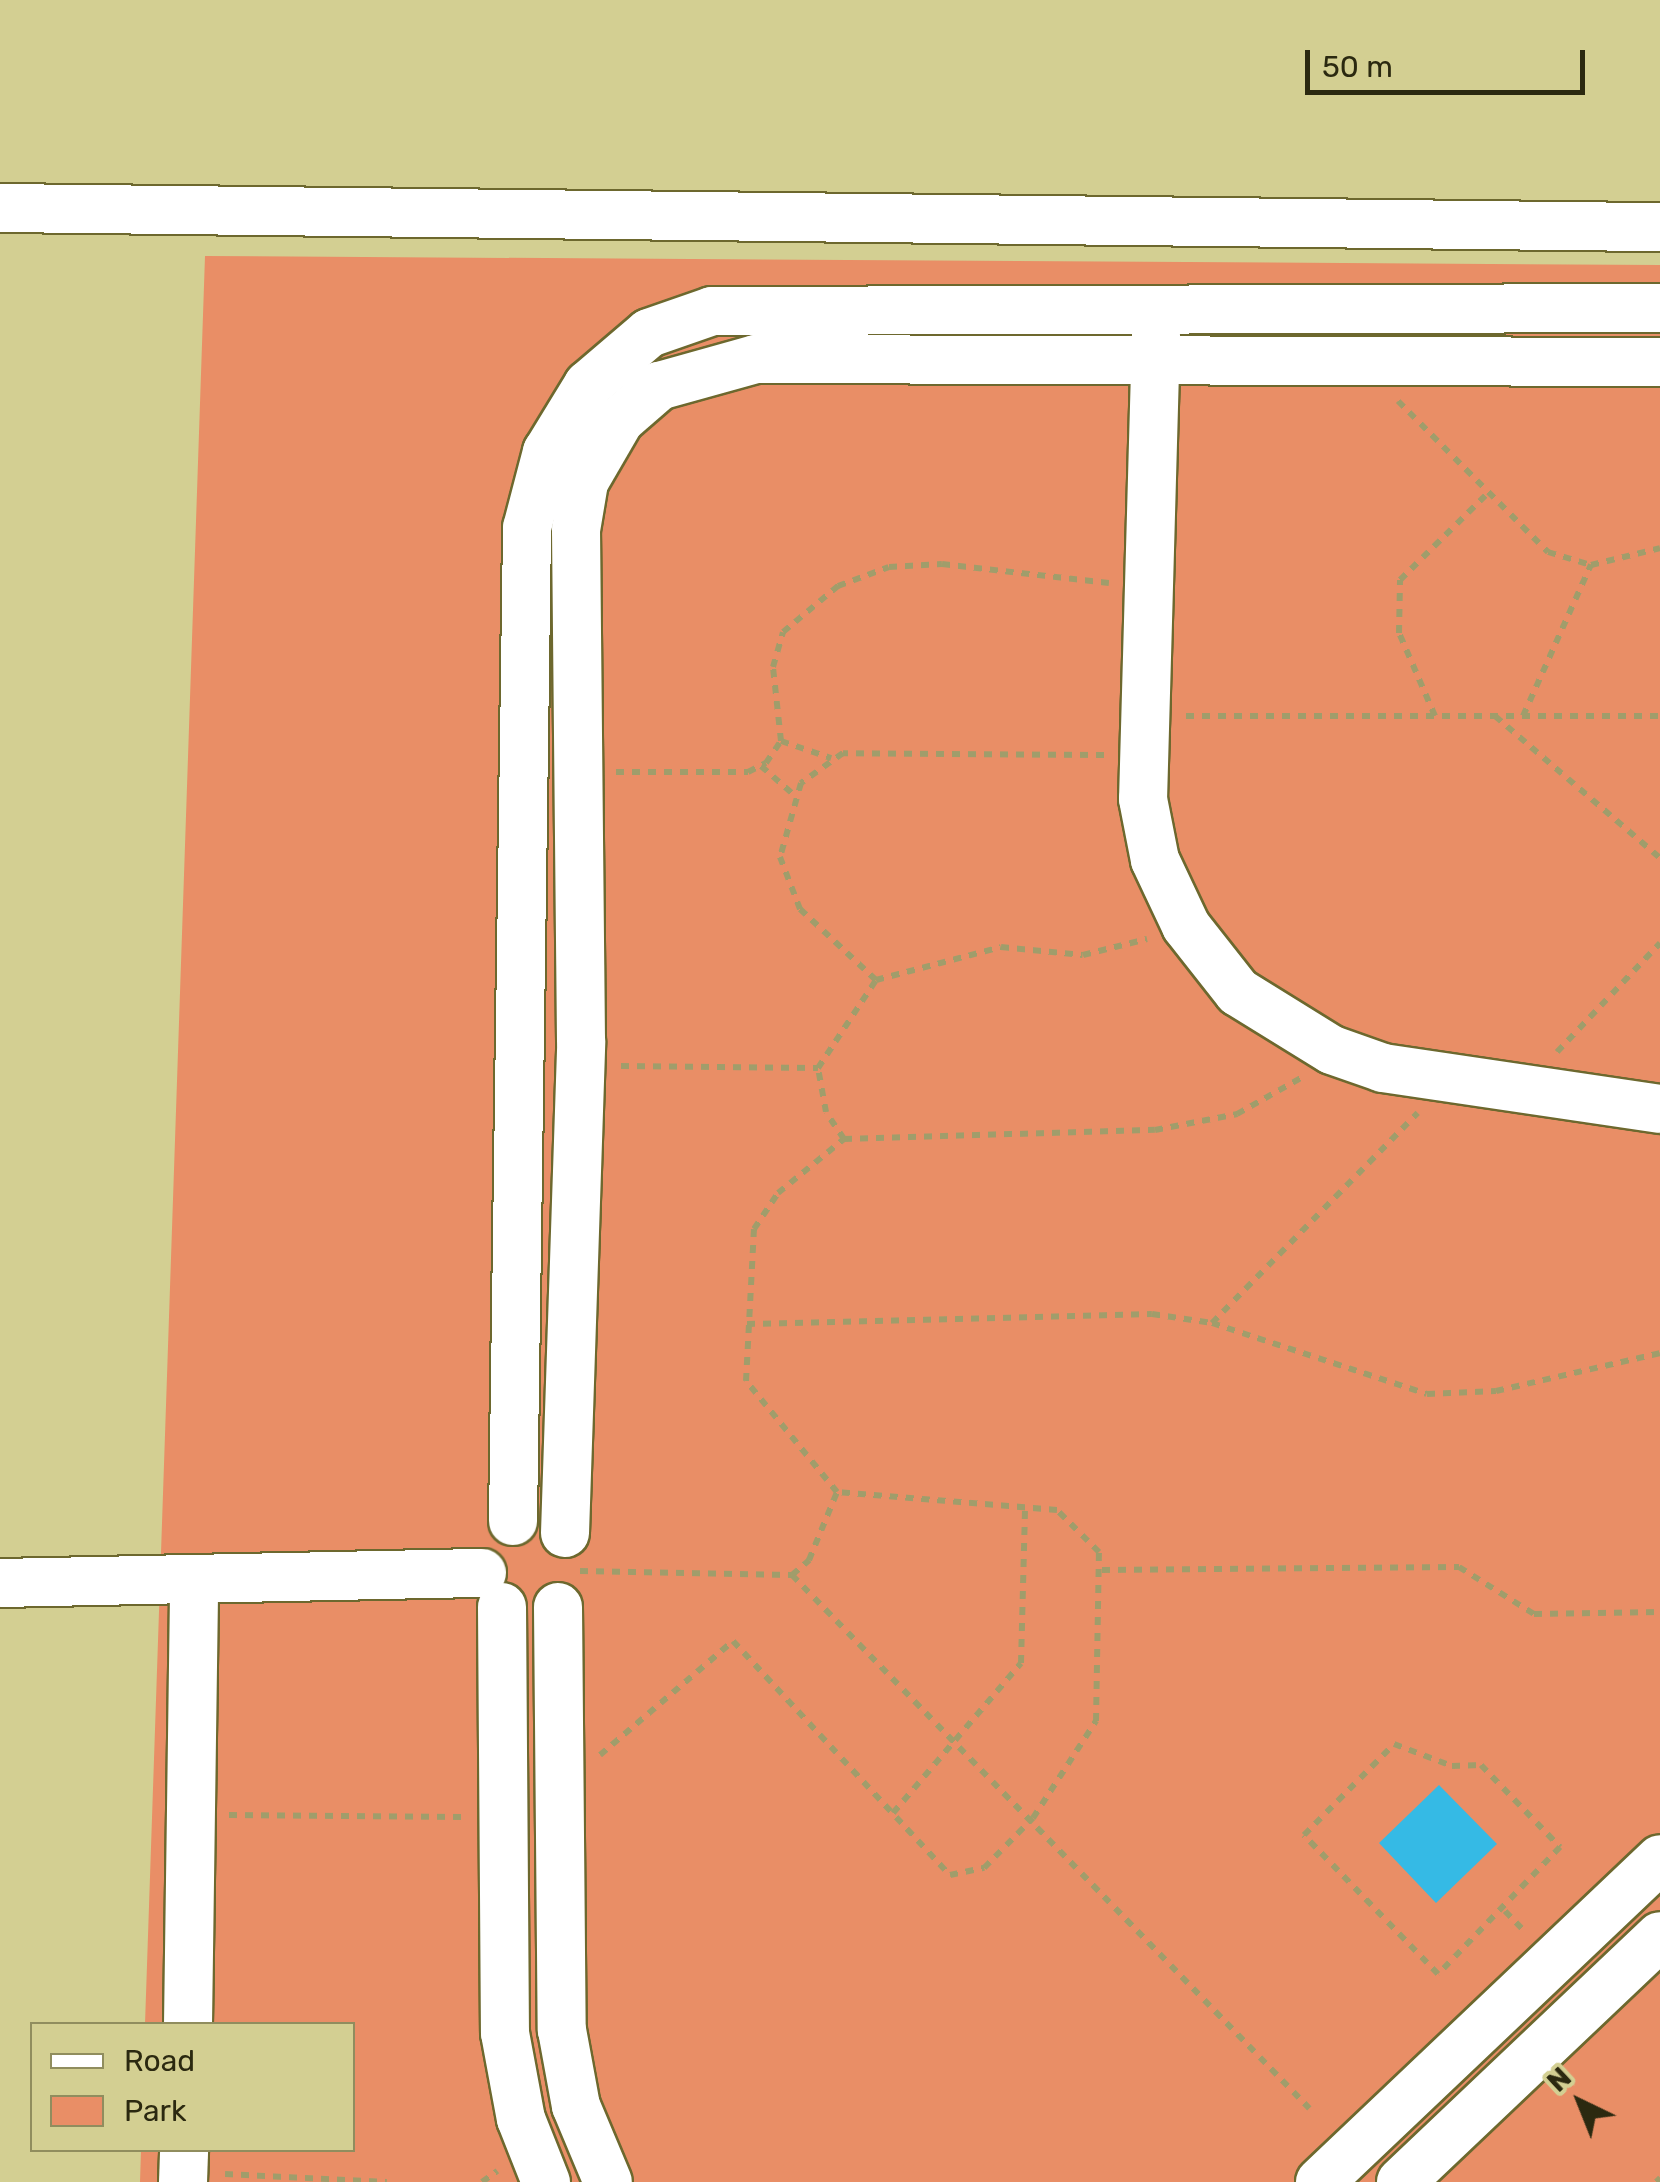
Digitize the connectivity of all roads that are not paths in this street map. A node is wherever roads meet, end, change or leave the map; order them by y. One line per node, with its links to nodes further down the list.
1 (0, 208): 2 (street)
2 (1660, 227)
3 (1157, 307): 4 (street); 6 (street); 8 (street)
4 (1660, 308)
5 (1660, 362): 6 (street)
6 (1156, 365): 7 (street); 9 (street)
7 (580, 866): 8 (street); 11 (street)
8 (520, 872): 10 (street)
9 (1660, 1110)
10 (513, 1521): 11 (street); 14 (street)
11 (568, 1570): 14 (street); 19 (street)
12 (194, 1579): 13 (street); 14 (street); 17 (street)
13 (0, 1584)
14 (492, 1590): 18 (street)
15 (1660, 1859): 20 (street)
16 (1660, 1936): 21 (street)
17 (188, 2022)
18 (546, 2182)
19 (608, 2182)
20 (1320, 2182)
21 (1401, 2182)

